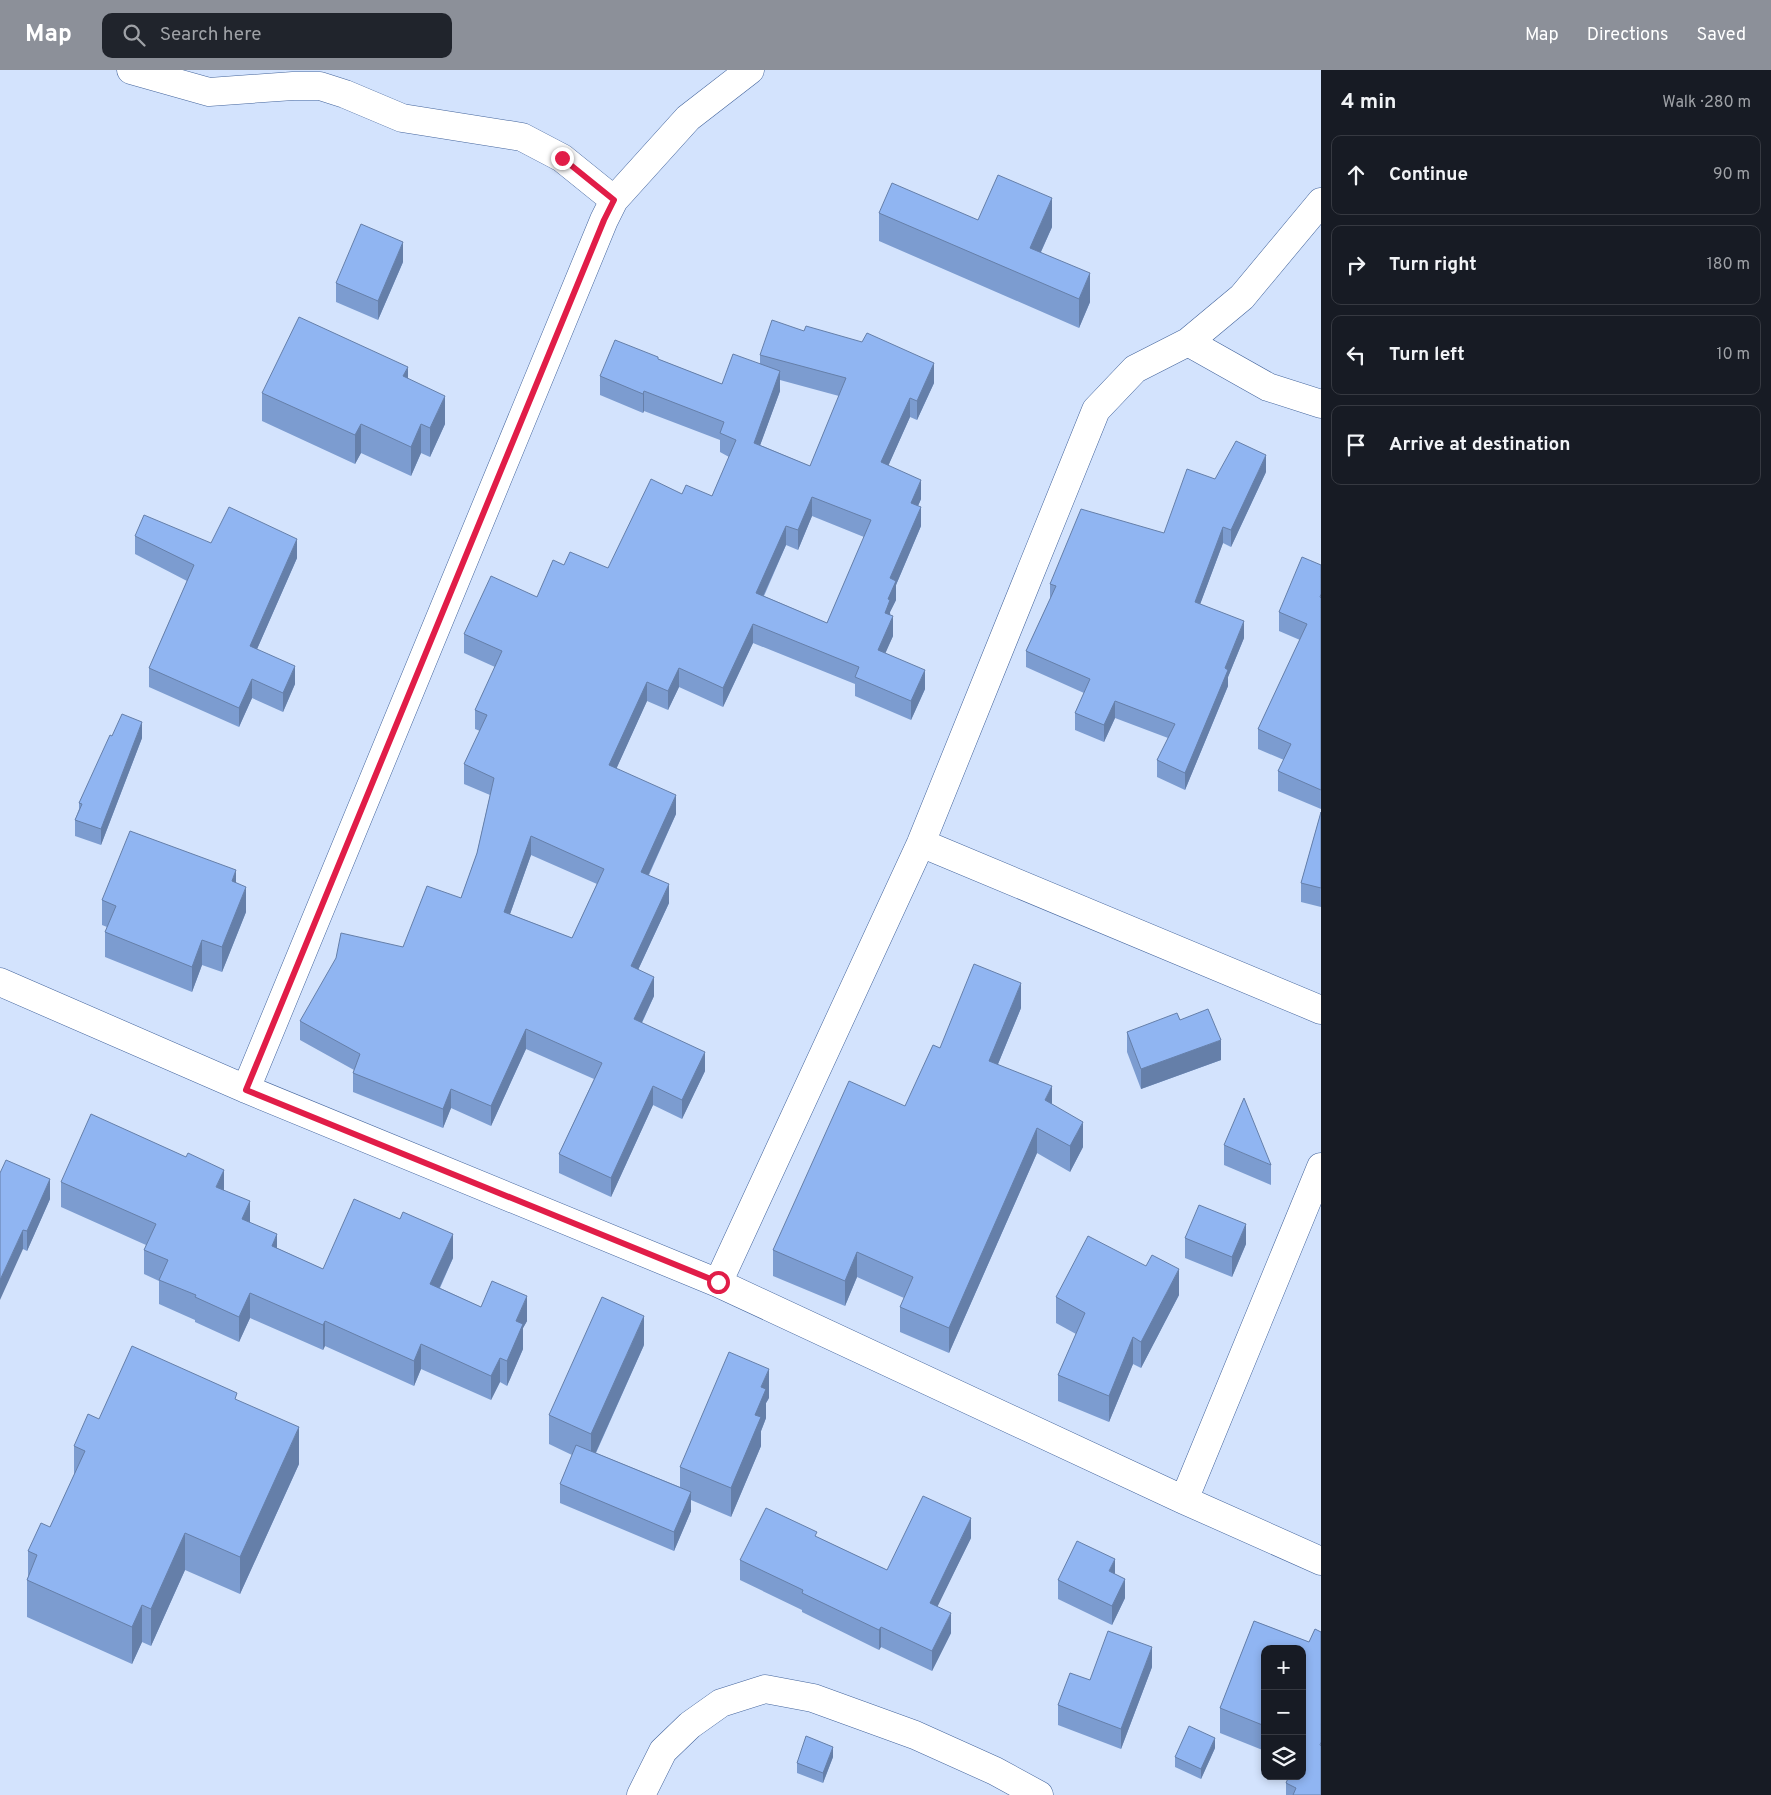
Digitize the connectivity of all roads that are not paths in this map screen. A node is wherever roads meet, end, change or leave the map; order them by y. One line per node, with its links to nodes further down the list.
1 (131, 70): 3 (street)
2 (750, 70): 3 (street)
3 (614, 200): 10 (street)
4 (1321, 202): 5 (street)
5 (1188, 342): 6 (street); 7 (street)
6 (1321, 404)
7 (921, 843): 9 (street); 12 (street)
8 (0, 982): 10 (street)
9 (1321, 1010)
10 (246, 1090): 12 (street)
11 (1321, 1167): 13 (street)
12 (718, 1282): 13 (street)
13 (1184, 1500): 14 (street)
14 (1321, 1561)
15 (641, 1795): 16 (street)
16 (1039, 1795)

